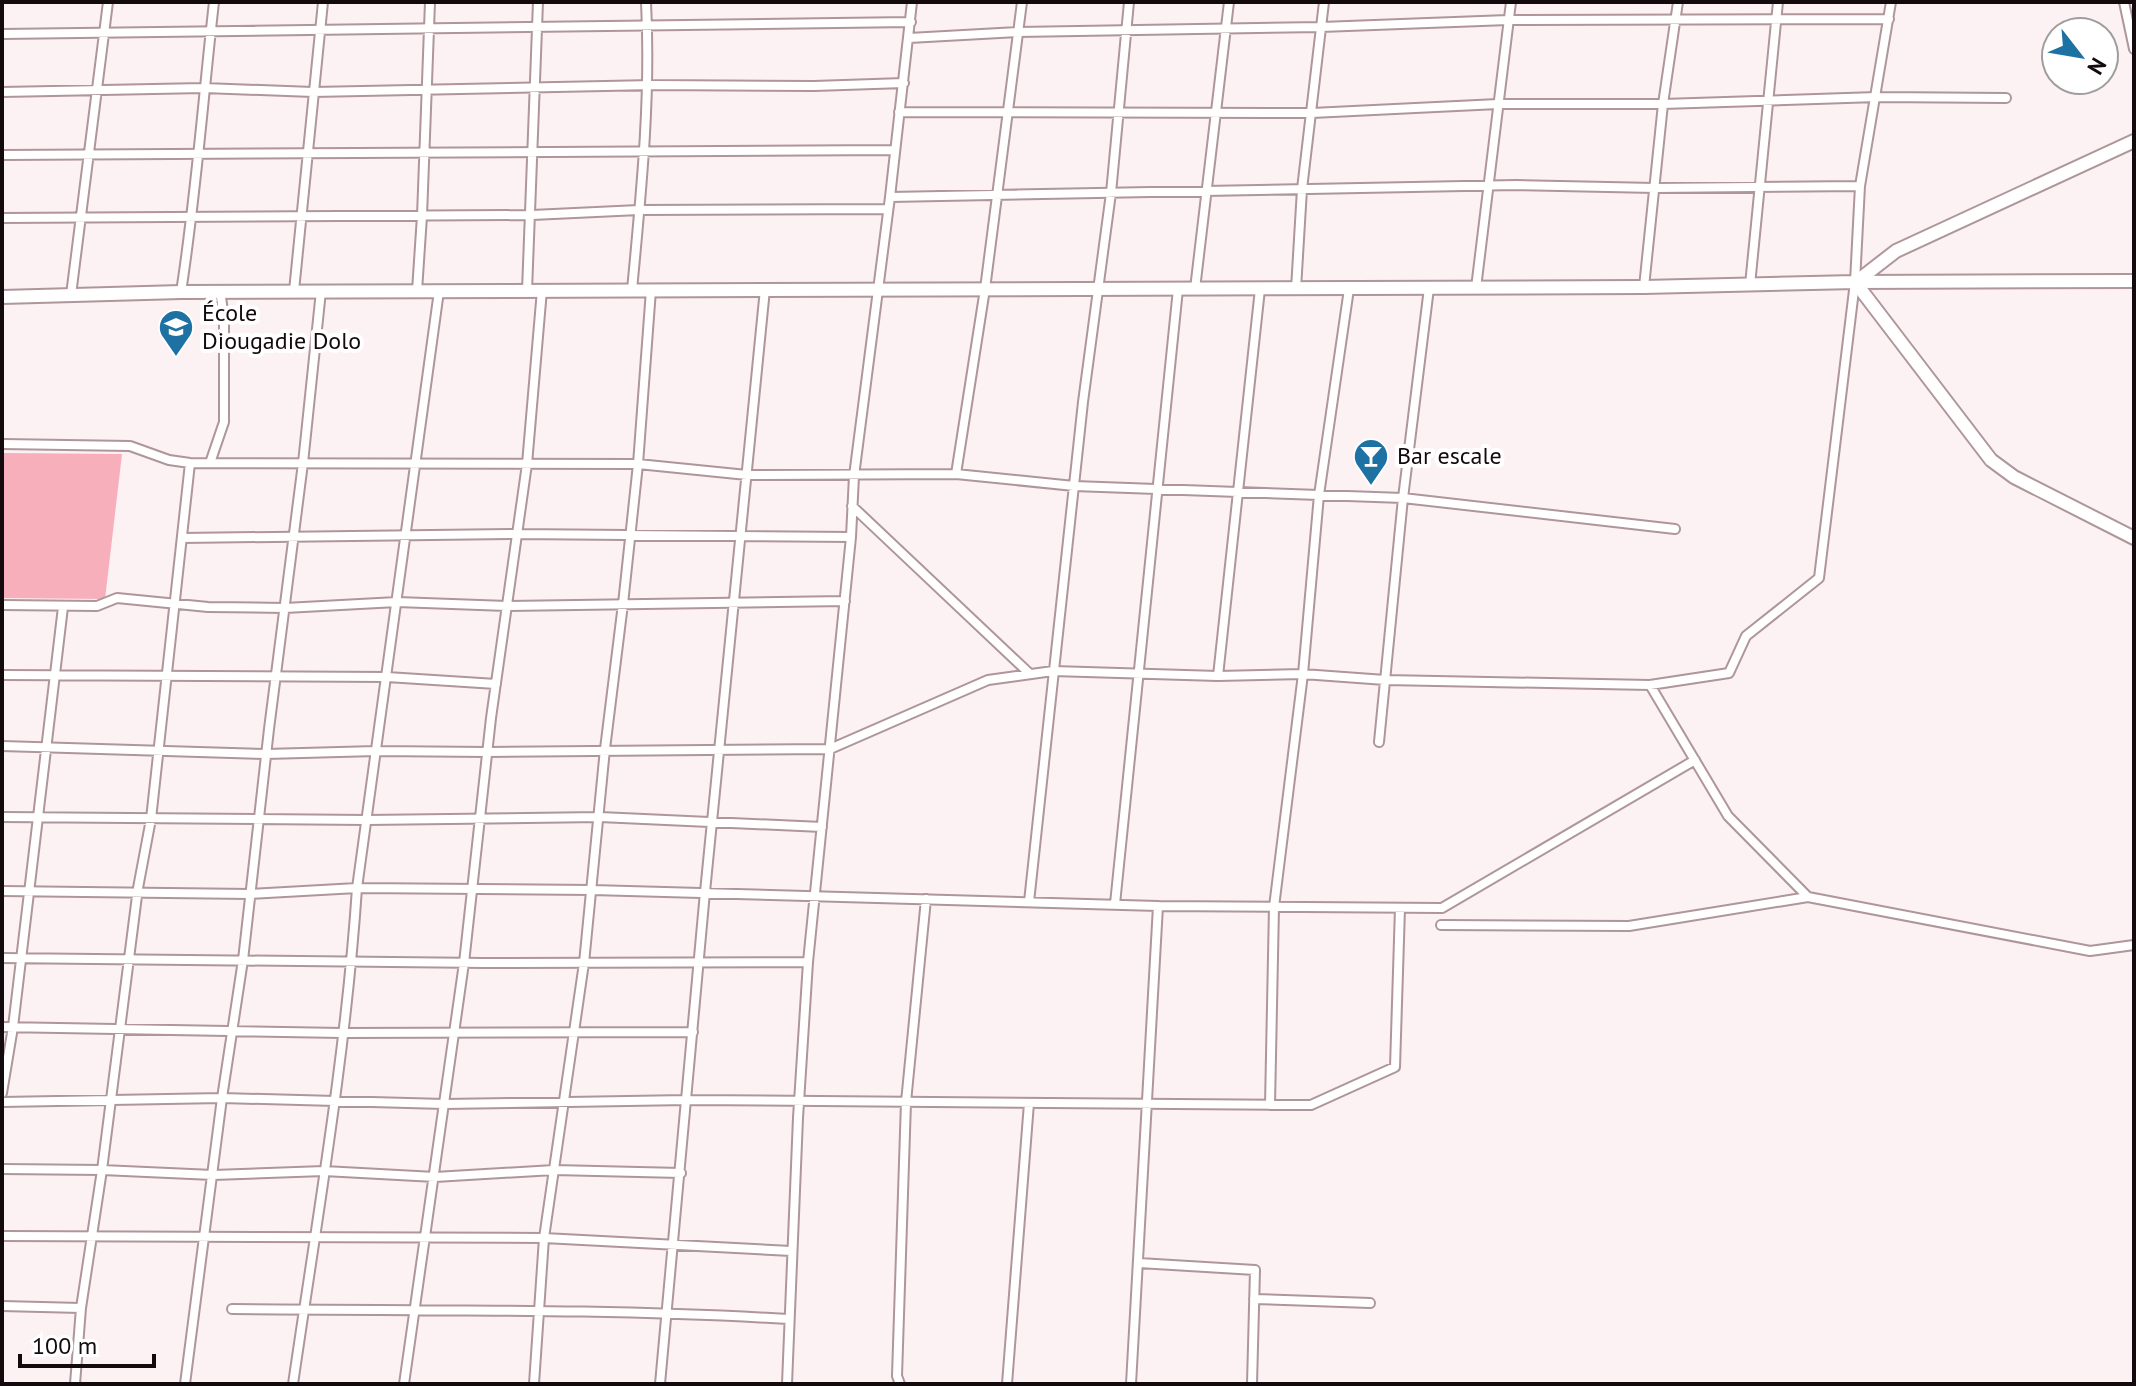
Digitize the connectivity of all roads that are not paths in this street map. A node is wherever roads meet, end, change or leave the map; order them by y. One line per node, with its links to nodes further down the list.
1 (108, 2): 30 (street)
2 (214, 2): 27 (street)
3 (323, 2): 29 (street)
4 (430, 2): 25 (street)
5 (538, 2): 23 (street)
6 (646, 2): 22 (street)
7 (912, 2): 21 (street)
8 (1022, 2): 31 (street)
9 (1129, 2): 28 (street)
10 (1229, 2): 26 (street)
11 (1324, 2): 24 (street)
12 (1511, 2): 18 (street)
13 (1678, 2): 19 (street)
14 (1778, 2): 20 (street)
15 (1891, 2): 17 (street)
16 (2124, 2): 34 (street)
17 (1889, 19): 20 (street); 43 (street)
18 (1508, 20): 19 (street); 24 (street); 46 (street)
19 (1675, 20): 20 (street); 47 (street)
20 (1777, 20): 45 (street)
21 (911, 22): 22 (street); 33 (street)
22 (647, 26): 23 (street); 36 (street)
23 (537, 27): 25 (street); 38 (street)
24 (1321, 27): 26 (street); 52 (street)
25 (428, 29): 29 (street); 40 (street)
26 (1226, 29): 28 (street); 51 (street)
27 (211, 30): 29 (street); 30 (street); 37 (street)
28 (1127, 30): 31 (street); 50 (street)
29 (320, 31): 42 (street)
30 (105, 32): 32 (street); 39 (street)
31 (1018, 32): 33 (street); 49 (street)
32 (2, 34)
33 (909, 38): 35 (street)
34 (2134, 49)
35 (904, 83): 36 (street); 48 (street)
36 (647, 85): 38 (street); 54 (street)
37 (204, 88): 39 (street); 42 (street); 59 (street)
38 (536, 89): 40 (street); 58 (street)
39 (97, 91): 41 (street); 60 (street)
40 (427, 91): 42 (street); 57 (street)
41 (2, 92)
42 (313, 92): 56 (street)
43 (1877, 97): 44 (street); 45 (street); 63 (street)
44 (2006, 98)
45 (1769, 100): 47 (street); 64 (street)
46 (1498, 104): 47 (street); 52 (street); 62 (street)
47 (1663, 104): 65 (street)
48 (899, 112): 49 (street); 55 (street)
49 (1008, 112): 50 (street); 69 (street)
50 (1118, 112): 51 (street); 68 (street)
51 (1216, 112): 52 (street); 67 (street)
52 (1312, 113): 66 (street)
53 (2134, 141): 80 (street)
54 (645, 150): 55 (street); 58 (street); 72 (street)
55 (894, 150): 70 (street)
56 (307, 151): 57 (street); 59 (street); 74 (street)
57 (425, 152): 58 (street); 75 (street)
58 (534, 152): 73 (street)
59 (197, 153): 60 (street); 77 (street)
60 (91, 154): 61 (street); 76 (street)
61 (2, 155)
62 (1488, 185): 65 (street); 66 (street); 84 (street)
63 (1860, 186): 64 (street); 80 (street)
64 (1758, 187): 65 (street); 81 (street)
65 (1655, 188): 82 (street)
66 (1302, 189): 67 (street); 92 (street)
67 (1208, 191): 68 (street); 90 (street)
68 (1111, 193): 69 (street); 88 (street)
69 (998, 195): 70 (street); 87 (street)
70 (890, 197): 71 (street)
71 (888, 209): 72 (street); 86 (street)
72 (639, 210): 73 (street); 95 (street)
73 (532, 215): 75 (street); 102 (street)
74 (302, 216): 75 (street); 77 (street); 98 (street)
75 (422, 216): 100 (street)
76 (80, 217): 77 (street); 78 (street); 104 (street)
77 (192, 217): 103 (street)
78 (2, 218)
79 (2134, 281): 80 (street)
80 (1855, 282): 81 (street); 130 (street); 152 (street)
81 (1750, 285): 82 (street)
82 (1644, 287): 84 (street)
83 (1429, 288): 84 (street); 93 (street); 120 (street)
84 (1476, 288)
85 (765, 289): 86 (street); 96 (street); 114 (street)
86 (876, 289): 87 (street); 115 (street)
87 (985, 289): 88 (street); 113 (street)
88 (1099, 289): 89 (street); 116 (street)
89 (1178, 289): 90 (street); 117 (street)
90 (1195, 289): 91 (street)
91 (1260, 289): 92 (street); 118 (street)
92 (1296, 289): 93 (street)
93 (1349, 289): 119 (street)
94 (542, 290): 95 (street); 102 (street); 111 (street)
95 (632, 290): 96 (street)
96 (651, 290): 112 (street)
97 (220, 291): 98 (street); 103 (street); 108 (street)
98 (294, 291): 99 (street)
99 (321, 291): 100 (street); 109 (street)
100 (417, 291): 101 (street)
101 (439, 291): 102 (street); 110 (street)
102 (527, 291)
103 (181, 292): 104 (street)
104 (71, 295): 105 (street)
105 (2, 297)
106 (2, 444): 107 (street)
107 (190, 463): 108 (street); 129 (street)
108 (210, 463): 109 (street)
109 (303, 463): 110 (street); 126 (street)
110 (416, 463): 111 (street); 127 (street)
111 (527, 464): 112 (street); 123 (street)
112 (638, 464): 114 (street); 124 (street)
113 (956, 474): 115 (street); 116 (street)
114 (747, 475): 115 (street); 125 (street)
115 (854, 476): 121 (street)
116 (1074, 486): 117 (street); 140 (street)
117 (1158, 489): 118 (street); 141 (street)
118 (1238, 492): 119 (street); 147 (street)
119 (1319, 495): 120 (street); 143 (street)
120 (1403, 498): 122 (street); 150 (street)
121 (852, 506): 128 (street); 142 (street)
122 (1675, 529)
123 (517, 534): 124 (street); 127 (street); 137 (street)
124 (630, 535): 125 (street); 134 (street)
125 (741, 535): 128 (street); 133 (street)
126 (294, 536): 127 (street); 129 (street); 139 (street)
127 (407, 536): 132 (street)
128 (851, 537): 131 (street)
129 (182, 538): 136 (street)
130 (2134, 538)
131 (845, 601): 133 (street); 157 (street)
132 (397, 602): 137 (street); 139 (street); 149 (street)
133 (734, 602): 134 (street); 158 (street)
134 (623, 604): 137 (street); 156 (street)
135 (2, 605): 138 (street)
136 (176, 605): 138 (street); 139 (street); 146 (street)
137 (507, 606): 151 (street)
138 (63, 607): 145 (street)
139 (285, 608): 148 (street)
140 (1053, 671): 141 (street); 142 (street); 184 (street)
141 (1138, 673): 147 (street); 185 (street)
142 (1030, 674): 157 (street)
143 (1303, 674): 147 (street); 150 (street); 187 (street)
144 (2, 675): 145 (street)
145 (53, 676): 146 (street); 155 (street)
146 (168, 676): 148 (street); 159 (street)
147 (1218, 676)
148 (275, 677): 149 (street); 162 (street)
149 (387, 677): 151 (street); 160 (street)
150 (1385, 680): 152 (street); 153 (street)
151 (496, 684): 161 (street)
152 (1650, 685): 163 (street)
153 (1379, 742)
154 (2, 746): 155 (street)
155 (46, 747): 159 (street); 164 (street)
156 (605, 749): 158 (street); 161 (street); 166 (street)
157 (830, 749): 158 (street); 172 (street)
158 (719, 750): 171 (street)
159 (157, 751): 162 (street); 167 (street)
160 (376, 751): 161 (street); 162 (street); 170 (street)
161 (487, 752): 169 (street)
162 (266, 754): 168 (street)
163 (1695, 760): 182 (street); 188 (street)
164 (36, 816): 165 (street); 167 (street); 177 (street)
165 (2, 817)
166 (600, 817): 169 (street); 171 (street); 175 (street)
167 (151, 819): 168 (street); 179 (street)
168 (259, 819): 170 (street); 180 (street)
169 (480, 819): 170 (street); 174 (street)
170 (367, 820): 173 (street)
171 (712, 822): 172 (street); 178 (street)
172 (822, 827): 181 (street)
173 (357, 888): 174 (street); 180 (street); 195 (street)
174 (472, 889): 175 (street); 198 (street)
175 (592, 890): 178 (street); 199 (street)
176 (2, 891): 177 (street)
177 (28, 891): 179 (street); 192 (street)
178 (705, 892): 181 (street); 196 (street)
179 (138, 893): 180 (street); 193 (street)
180 (250, 894): 194 (street)
181 (815, 896): 183 (street); 197 (street)
182 (1808, 897): 189 (street); 190 (street)
183 (926, 899): 184 (street); 215 (street)
184 (1029, 902): 185 (street)
185 (1115, 904): 186 (street)
186 (1158, 906): 187 (street); 219 (street)
187 (1274, 907): 188 (street); 220 (street)
188 (1400, 908): 220 (street)
189 (1441, 925)
190 (2134, 945)
191 (2, 958): 192 (street)
192 (19, 958): 193 (street); 201 (street)
193 (129, 959): 194 (street); 202 (street)
194 (243, 960): 195 (street); 203 (street)
195 (352, 961): 198 (street); 207 (street)
196 (698, 962): 197 (street); 199 (street); 206 (street)
197 (808, 962): 213 (street)
198 (464, 963): 199 (street); 205 (street)
199 (584, 963): 204 (street)
200 (2, 1027): 201 (street)
201 (13, 1027): 202 (street); 208 (street)
202 (119, 1030): 203 (street); 210 (street)
203 (232, 1030): 207 (street); 209 (street)
204 (573, 1031): 205 (street); 206 (street); 216 (street)
205 (455, 1032): 207 (street); 218 (street)
206 (693, 1032): 212 (street)
207 (342, 1033): 211 (street)
208 (2, 1093)
209 (222, 1098): 210 (street); 211 (street); 226 (street)
210 (111, 1100): 214 (street); 222 (street)
211 (335, 1100): 218 (street); 224 (street)
212 (687, 1100): 213 (street); 216 (street); 225 (street)
213 (799, 1101): 215 (street); 235 (street)
214 (2, 1102)
215 (906, 1102): 217 (street); 254 (street)
216 (563, 1103): 218 (street); 223 (street)
217 (1029, 1103): 219 (street); 255 (street)
218 (444, 1104): 227 (street)
219 (1148, 1104): 220 (street); 236 (street)
220 (1270, 1105)
221 (2, 1169): 222 (street)
222 (102, 1170): 226 (street); 228 (street)
223 (554, 1170): 225 (street); 227 (street); 231 (street)
224 (324, 1171): 226 (street); 227 (street); 232 (street)
225 (681, 1173): 234 (street)
226 (213, 1175): 230 (street)
227 (435, 1177): 233 (street)
228 (93, 1235): 229 (street); 230 (street); 240 (street)
229 (2, 1236)
230 (203, 1237): 232 (street); 248 (street)
231 (544, 1238): 233 (street); 234 (street); 244 (street)
232 (316, 1239): 233 (street); 242 (street)
233 (427, 1239): 243 (street)
234 (674, 1246): 235 (street); 245 (street)
235 (791, 1251): 246 (street)
236 (1139, 1263): 237 (street); 256 (street)
237 (1254, 1299): 238 (street); 257 (street)
238 (1370, 1303)
239 (2, 1306): 240 (street)
240 (81, 1308): 247 (street)
241 (232, 1309): 242 (street)
242 (304, 1309): 243 (street); 249 (street)
243 (416, 1309): 244 (street); 250 (street)
244 (540, 1309): 245 (street); 251 (street)
245 (667, 1312): 246 (street); 252 (street)
246 (788, 1319): 253 (street)
247 (75, 1384)
248 (185, 1384)
249 (293, 1384)
250 (404, 1384)
251 (534, 1384)
252 (660, 1384)
253 (787, 1384)
254 (900, 1384)
255 (1007, 1384)
256 (1131, 1384)
257 (1252, 1384)

